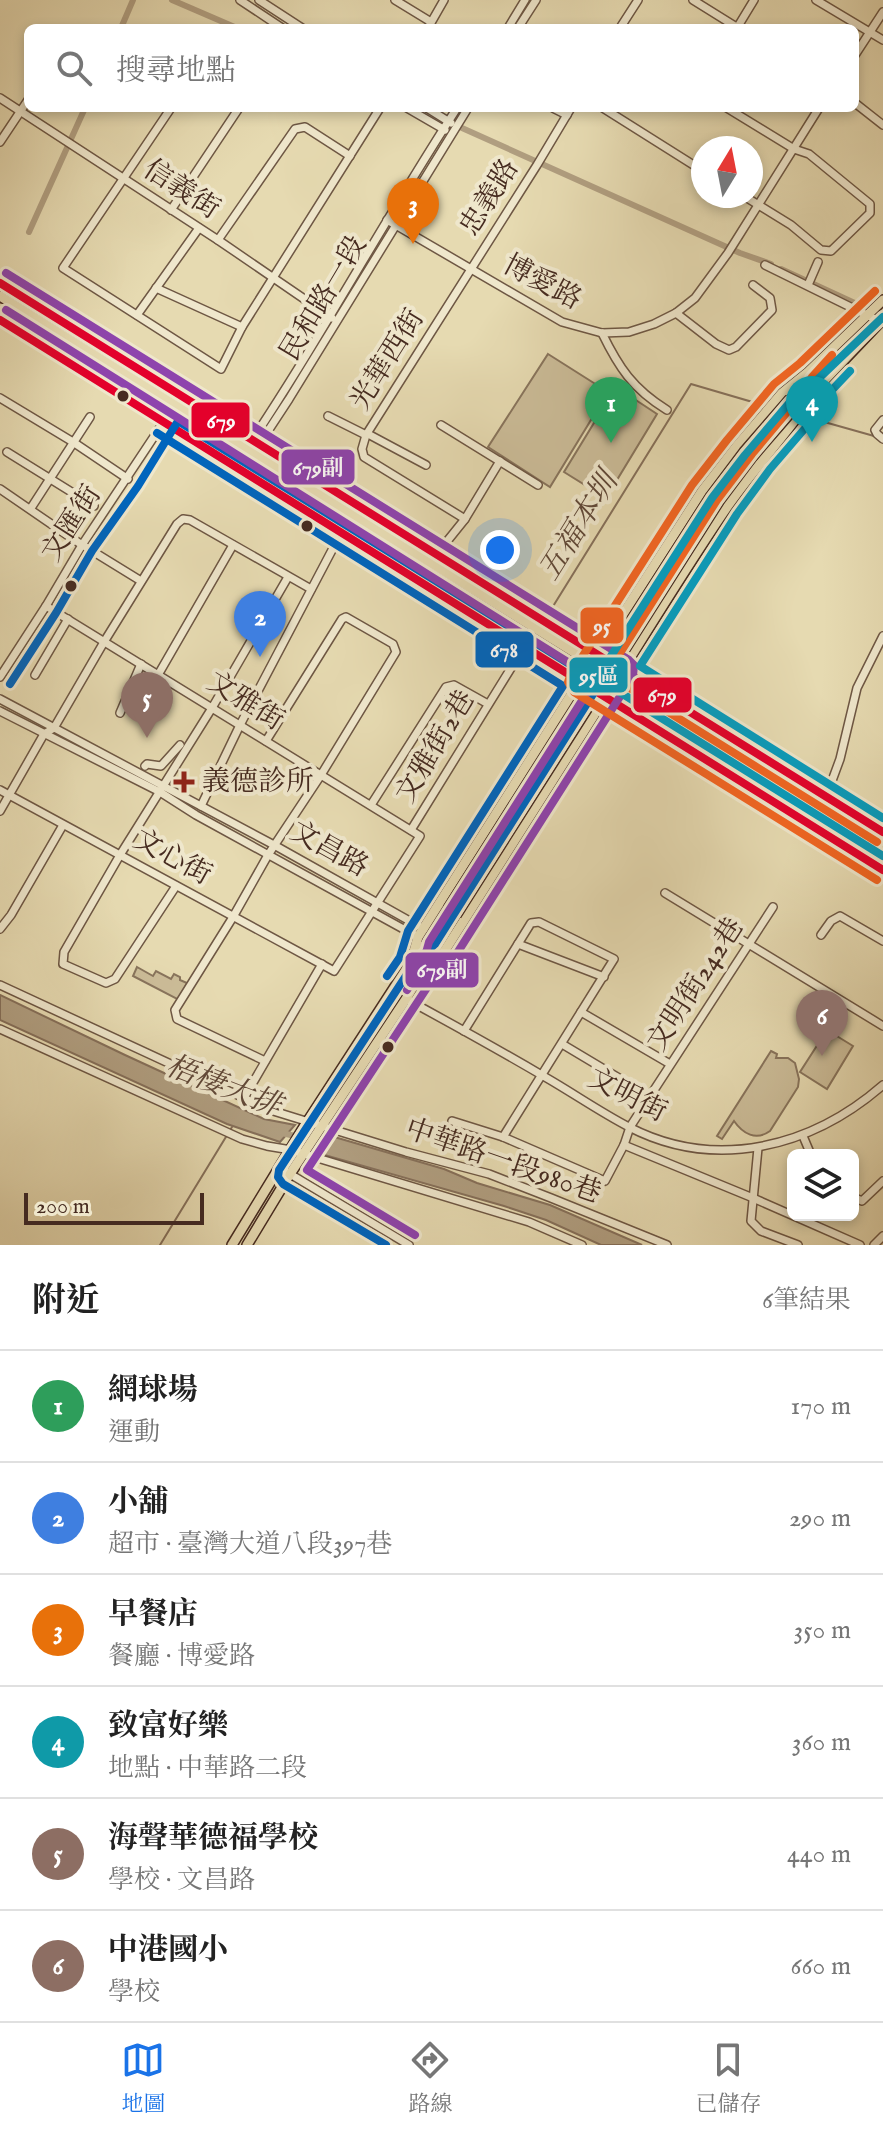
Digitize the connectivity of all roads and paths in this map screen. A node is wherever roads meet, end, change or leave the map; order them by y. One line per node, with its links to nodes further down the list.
1 (240, 0): 12 (street)
2 (259, 0): 13 (street)
3 (395, 0): 14 (street)
4 (444, 0): 15 (street)
5 (525, 0): 16 (street)
6 (536, 0): 17 (street)
7 (638, 0): 18 (street)
8 (693, 0): 19 (street)
9 (754, 0): 20 (street)
10 (816, 0): 21 (street)
11 (883, 12): 23 (street)
12 (276, 24)
13 (296, 24)
14 (428, 24)
15 (430, 24)
16 (510, 24)
17 (521, 24)
18 (623, 24)
19 (732, 24)
20 (740, 24)
21 (855, 24)
22 (859, 26): 23 (street)
23 (870, 33): 24 (street); 25 (street)
24 (883, 40)
25 (859, 49)
26 (0, 98): 29 (street, 信義街)
27 (24, 106): 29 (street)
28 (859, 106): 42 (street)
29 (21, 111): 45 (street); 49 (street, 信義街)
30 (168, 112): 49 (street)
31 (236, 112): 53 (street)
32 (378, 112): 47 (street)
33 (414, 112): 44 (street)
34 (434, 112): 41 (street)
35 (455, 112): 41 (street, 民和路一段)
36 (465, 112): 43 (street, 民和路一段)
37 (568, 112): 60 (street, 忠義路)
38 (609, 112): 48 (street)
39 (734, 112): 46 (street)
40 (817, 112): 46 (street, 博愛路)
41 (449, 121): 43 (street); 44 (street, 民和路一段)
42 (883, 125)
43 (455, 128): 44 (street); 55 (street, 民和路一段)
44 (444, 130): 54 (street, 民和路一段)
45 (0, 142)
46 (794, 149): 50 (street, 博愛路); 52 (street)
47 (350, 156): 57 (street); 61 (street)
48 (691, 163)
49 (124, 179): 53 (street, 信義街); 70 (street)
50 (763, 199)
51 (757, 208): 69 (street, 博愛路)
52 (763, 208)
53 (171, 210): 56 (street, 信義街)
54 (387, 220): 55 (street, 博愛路); 72 (street, 民和路一段)
55 (396, 224): 60 (street, 博愛路); 72 (street, 民和路一段)
56 (199, 228): 57 (street, 信義街); 65 (street)
57 (218, 240): 61 (street, 信義街)
58 (818, 262): 64 (street)
59 (765, 265): 64 (street)
60 (470, 269): 76 (street, 博愛路); 88 (street, 光華西街)
61 (273, 277): 72 (street, 信義街); 75 (street)
62 (0, 283): 79 (main road)
63 (753, 285): 69 (street)
64 (808, 285): 71 (street)
65 (156, 288): 70 (street); 75 (street)
66 (0, 296): 83 (main road)
67 (883, 300): 71 (main road)
68 (0, 308): 83 (main road)
69 (676, 313): 76 (street, 博愛路)
70 (137, 315): 75 (street)
71 (869, 315): 74 (street); 77 (main road)
72 (334, 319): 92 (street, 民和路一段)
73 (0, 320): 83 (main road)
74 (882, 321): 78 (main road)
75 (242, 327)
76 (602, 333): 82 (street)
77 (808, 372): 81 (main road); 116 (main road)
78 (821, 384): 81 (main road); 120 (main road)
79 (180, 395): 83 (street, 文匯街); 92 (main road)
80 (0, 398): 90 (street)
81 (793, 402): 154 (main road, bridge)
82 (667, 410)
83 (169, 413): 92 (main road); 96 (street, 文匯街)
84 (328, 416): 88 (street)
85 (90, 417): 90 (street)
86 (883, 420): 89 (street)
87 (441, 425): 93 (street)
88 (367, 434): 94 (street); 101 (street, 光華西街)
89 (883, 439)
90 (73, 442): 95 (street); 96 (street)
91 (7, 452): 95 (street)
92 (247, 456): 102 (main road); 103 (main road); 106 (main road)
93 (500, 461): 97 (street); 101 (street)
94 (426, 465)
95 (50, 478): 99 (street); 100 (street)
96 (128, 479): 104 (street, 文匯街)
97 (538, 485)
98 (0, 489): 100 (street)
99 (94, 506)
100 (31, 508): 104 (street)
101 (465, 519): 106 (street)
102 (354, 529): 103 (street); 106 (main road)
103 (341, 533): 106 (main road); 109 (street)
104 (82, 545): 108 (street); 110 (street, 文匯街)
105 (233, 545): 107 (street); 108 (street); 118 (street)
106 (428, 568): 114 (main road); 116 (main road); 116 (main road)
107 (288, 577): 109 (street); 123 (street)
108 (141, 581): 113 (street)
109 (311, 589): 126 (street)
110 (46, 606): 111 (street, 文雅街); 119 (street, 文匯街)
111 (68, 619): 113 (street, 文雅街); 117 (street)
112 (883, 636): 136 (street)
113 (104, 642): 115 (street, 文雅街); 127 (street)
114 (524, 647): 116 (main road); 122 (street, 文雅街2巷)
115 (141, 664): 118 (street, 文雅街); 125 (street)
116 (588, 668): 120 (main road); 120 (main road); 157 (main road)
117 (35, 675)
118 (158, 675): 123 (street, 文雅街)
119 (0, 677)
120 (614, 684): 136 (main road); 143 (main road); 147 (main road); 148 (main road); 164 (main road)
121 (0, 699): 127 (street, 文昌路)
122 (488, 704): 137 (street); 141 (street, 文雅街2巷)
123 (212, 708): 126 (street, 文雅街); 133 (street)
124 (0, 711): 128 (street, 文昌路)
125 (120, 713)
126 (240, 725): 129 (street, 文雅街); 138 (street)
127 (54, 728): 128 (street); 133 (street, 文昌路)
128 (44, 734): 133 (street, 文昌路); 135 (street)
129 (266, 741): 132 (street, 文雅街); 132 (street)
130 (180, 745): 131 (street)
131 (145, 766)
132 (321, 775): 137 (street, 文雅街); 144 (street)
133 (162, 789): 138 (street, 文昌路); 145 (street); 146 (street, 文昌路)
134 (0, 790): 135 (street, 文心街)
135 (9, 796): 139 (street); 140 (street, 文心街)
136 (826, 797): 142 (main road)
137 (371, 805): 141 (street, 文雅街)
138 (201, 806): 144 (street, 文昌路)
139 (0, 811)
140 (63, 825): 145 (street, 文心街); 156 (street)
141 (411, 830): 151 (street, 文雅街)
142 (883, 832)
143 (883, 844)
144 (274, 845): 146 (street); 151 (street, 文昌路)
145 (120, 855): 149 (street, 文心街); 149 (street)
146 (268, 855): 153 (street, 文昌路); 155 (street)
147 (883, 857)
148 (883, 870)
149 (176, 886): 155 (street, 文心街)
150 (665, 893): 161 (street)
151 (378, 902): 153 (street); 157 (street, 文昌路)
152 (773, 907): 161 (street, 文明街242巷)
153 (372, 912): 157 (street, 文昌路); 163 (street)
154 (452, 912): 162 (main road); 164 (main road)
155 (233, 917): 163 (street, 文心街); 173 (street)
156 (0, 929)
157 (421, 933): 162 (main road)
158 (821, 935): 159 (street)
159 (883, 941)
160 (518, 944): 165 (street); 165 (street); 171 (street)
161 (748, 944): 169 (street); 174 (street, 文明街242巷)
162 (411, 962): 180 (main road)
163 (322, 964): 173 (street)
164 (425, 969): 167 (main road)
165 (604, 977): 168 (street)
166 (0, 985): 178 (street, 中華路一段980巷)
167 (406, 999): 171 (street, 文明街); 182 (main road)
168 (581, 1012): 172 (street); 174 (street)
169 (883, 1026)
170 (0, 1029): 188 (street)
171 (464, 1031): 175 (street, 文明街)
172 (562, 1044): 175 (street); 177 (street)
173 (265, 1061): 178 (street)
174 (670, 1064): 177 (street, 文明街242巷)
175 (542, 1075): 181 (street, 文明街); 184 (street)
176 (883, 1085): 183 (street, 文明街)
177 (649, 1096): 181 (street, 文明街242巷)
178 (244, 1098): 180 (street, 中華路一段980巷)
179 (452, 1121): 184 (street)
180 (306, 1124): 182 (street, 中華路一段980巷); 188 (main road)
181 (630, 1127): 185 (street, 文明街242巷); 186 (street, 文明街)
182 (321, 1129): 189 (main road); 203 (street, 中華路一段980巷)
183 (803, 1136): 186 (street, 文明街); 187 (street)
184 (503, 1137): 185 (street, 文明街242巷)
185 (624, 1145): 195 (street)
186 (758, 1148): 195 (street)
187 (808, 1149)
188 (291, 1150): 189 (street); 190 (main road)
189 (304, 1155): 191 (main road); 202 (street)
190 (280, 1168): 191 (street); 192 (main road)
191 (290, 1174): 194 (main road); 201 (street)
192 (273, 1179): 194 (street); 198 (main road)
193 (882, 1182): 196 (street)
194 (284, 1185): 199 (main road); 200 (street)
195 (753, 1198): 204 (street); 205 (street)
196 (859, 1200)
197 (883, 1236): 206 (street)
198 (232, 1245)
199 (247, 1245)
200 (383, 1245)
201 (409, 1245)
202 (582, 1245)
203 (667, 1245)
204 (798, 1245)
205 (860, 1245)
206 (874, 1245)

